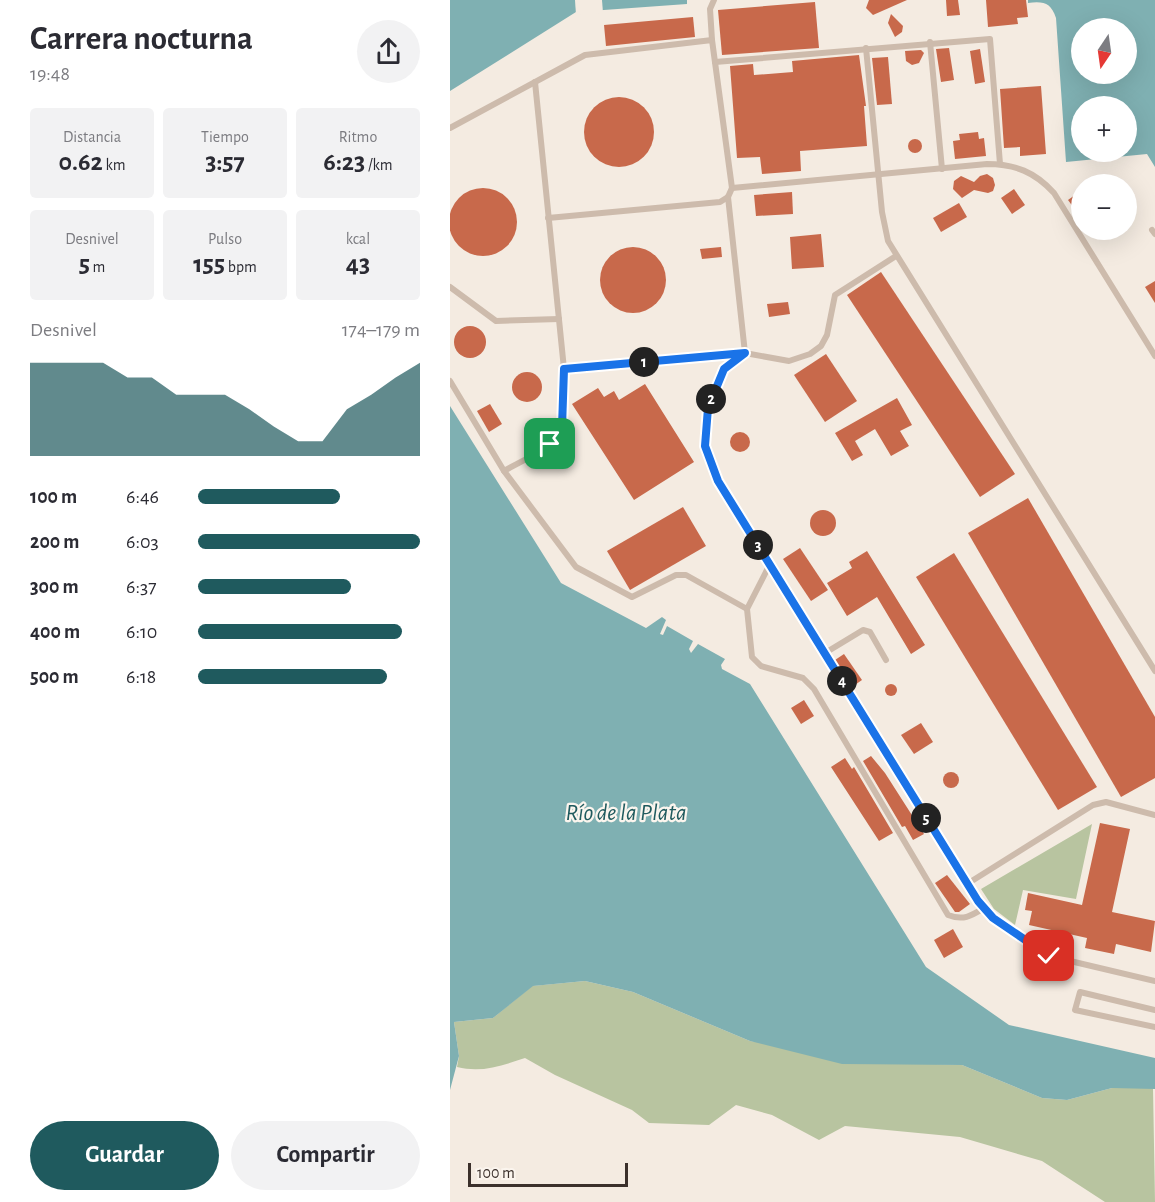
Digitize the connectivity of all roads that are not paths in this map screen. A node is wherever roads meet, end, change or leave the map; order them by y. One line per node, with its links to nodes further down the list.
1 (714, 0): 2 (lane)
2 (712, 40): 5 (lane); 6 (lane)
3 (930, 42): 4 (lane); 8 (lane); 9 (lane)
4 (866, 48): 5 (lane); 10 (lane)
5 (715, 62): 11 (lane)
6 (535, 82): 7 (lane); 13 (lane)
7 (450, 128)
8 (1000, 164): 9 (lane); 18 (lane)
9 (942, 169): 10 (lane)
10 (878, 174): 11 (lane); 14 (lane)
11 (732, 188): 12 (lane)
12 (728, 197): 13 (lane); 17 (lane)
13 (549, 218): 16 (lane)
14 (896, 256): 17 (lane); 26 (lane)
15 (450, 287): 16 (lane)
16 (558, 319): 19 (lane)
17 (745, 353): 19 (lane); 22 (lane)
18 (1155, 356)
19 (564, 369): 21 (lane)
20 (450, 381): 21 (lane)
21 (504, 471): 23 (lane)
22 (770, 564): 23 (lane); 24 (lane)
23 (747, 609): 29 (lane)
24 (825, 653): 25 (lane); 28 (lane)
25 (886, 660)
26 (1155, 671)
27 (1155, 815): 28 (lane)
28 (967, 884): 29 (lane)
29 (984, 908): 30 (lane)
30 (1155, 981)
31 (1155, 1010): 32 (lane)
32 (1155, 1027)

